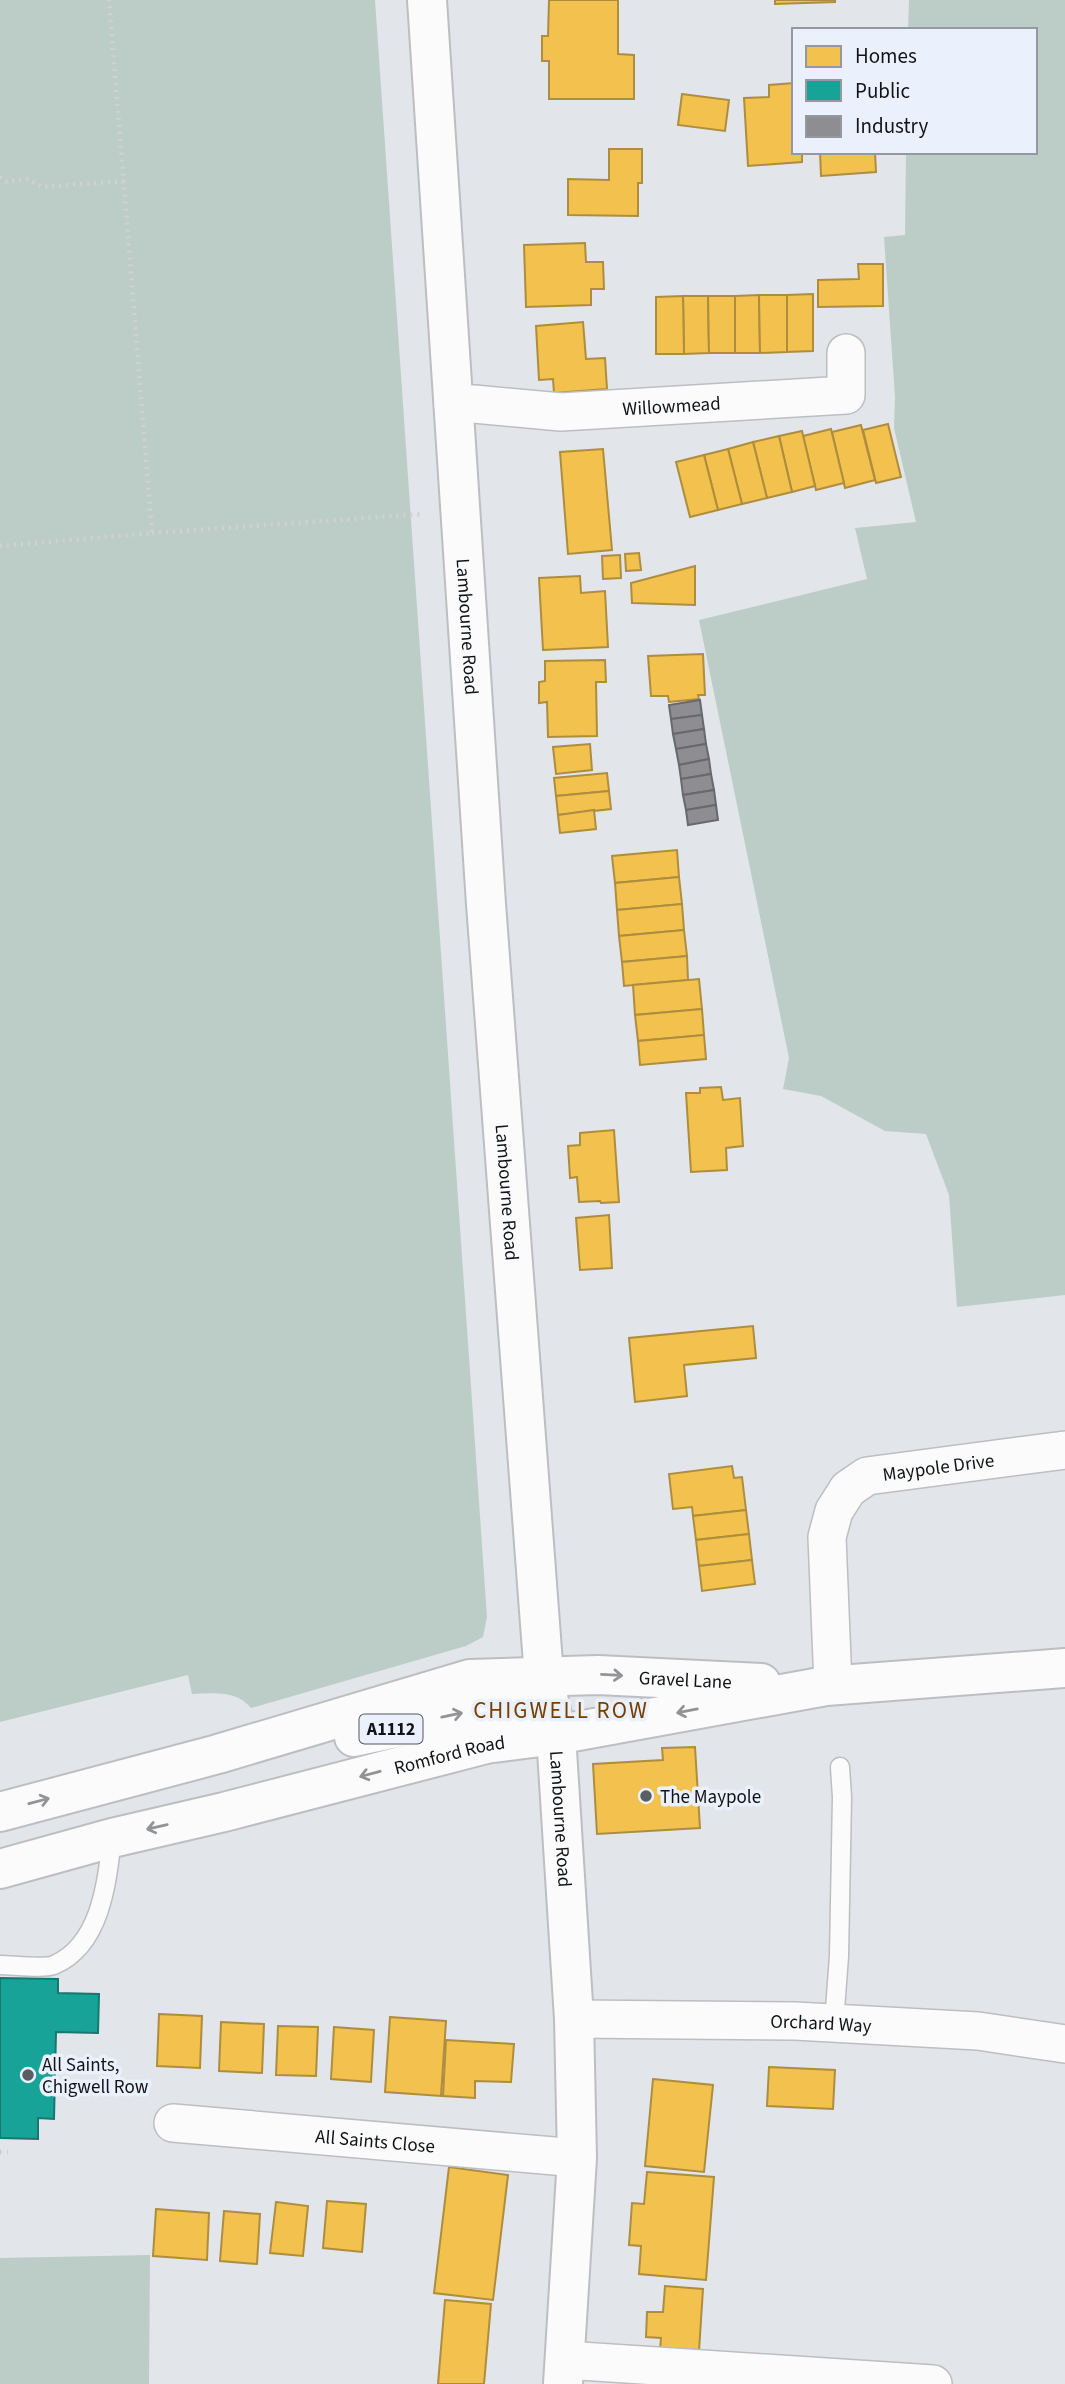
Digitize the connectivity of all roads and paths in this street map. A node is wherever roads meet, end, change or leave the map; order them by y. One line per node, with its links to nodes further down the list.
1 (109, 0): 4 (path)
2 (427, 0): 6 (main road, Lambourne Road)
3 (0, 177): 4 (path)
4 (124, 181): 8 (path)
5 (846, 353): 6 (street, Willowmead)
6 (453, 404): 12 (main road, Lambourne Road)
7 (434, 513): 8 (path)
8 (152, 533): 9 (path)
9 (0, 546)
10 (1065, 1450): 13 (street, Maypole Drive)
11 (1065, 1668): 13 (main road, Gravel Lane / A1112)
12 (544, 1676): 13 (main road, Gravel Lane / A1112, one-way to 13); 14 (main road, Lambourne Road); 15 (main road, Romford Road / A1112)
13 (829, 1685): 14 (main road, Gravel Lane / A1112, one-way to 14)
14 (556, 1735): 15 (main road, Romford Road / A1112, one-way to 14); 18 (main road, Romford Road / A1112, one-way to 18); 21 (main road, Lambourne Road)
15 (218, 1754): 17 (main road, Romford Road / A1112, one-way to 15)
16 (840, 1767): 22 (lane)
17 (0, 1812)
18 (112, 1838): 19 (main road, Romford Road / A1112); 20 (lane)
19 (0, 1869)
20 (0, 1965)
21 (574, 2019): 22 (street, Orchard Way); 27 (main road, Lambourne Road)
22 (834, 2023): 23 (street, Orchard Way)
23 (1065, 2044)
24 (173, 2123): 27 (street, All Saints Close)
25 (0, 2152): 26 (path)
26 (8, 2152)
27 (576, 2158): 28 (main road, Lambourne Road)
28 (564, 2372): 29 (street)
29 (933, 2384)

